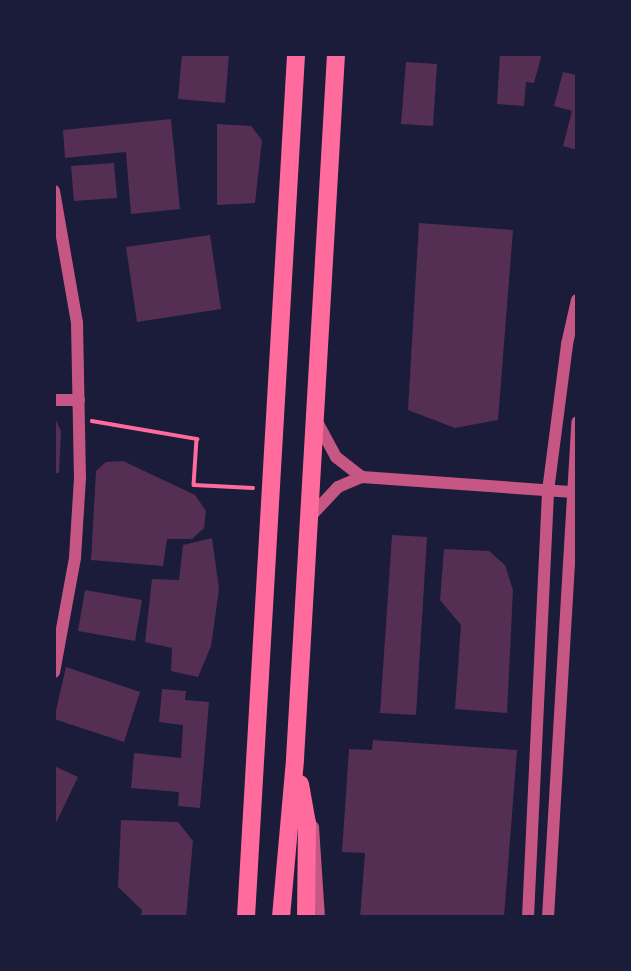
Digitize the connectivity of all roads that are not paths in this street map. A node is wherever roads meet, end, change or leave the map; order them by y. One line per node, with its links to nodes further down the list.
1 (296, 54): 16 (highway)
2 (336, 54): 7 (highway)
3 (54, 191): 6 (street)
4 (577, 300): 10 (street)
5 (54, 400): 6 (street)
6 (79, 400): 13 (street)
7 (314, 416): 9 (street); 12 (highway)
8 (577, 422): 11 (street)
9 (362, 477): 10 (street); 12 (street)
10 (548, 491): 11 (street); 18 (street)
11 (569, 492): 19 (street)
12 (308, 519): 14 (highway)
13 (54, 672)
14 (295, 759): 15 (highway); 17 (highway)
15 (311, 915)
16 (246, 917)
17 (281, 917)
18 (528, 917)
19 (548, 917)

